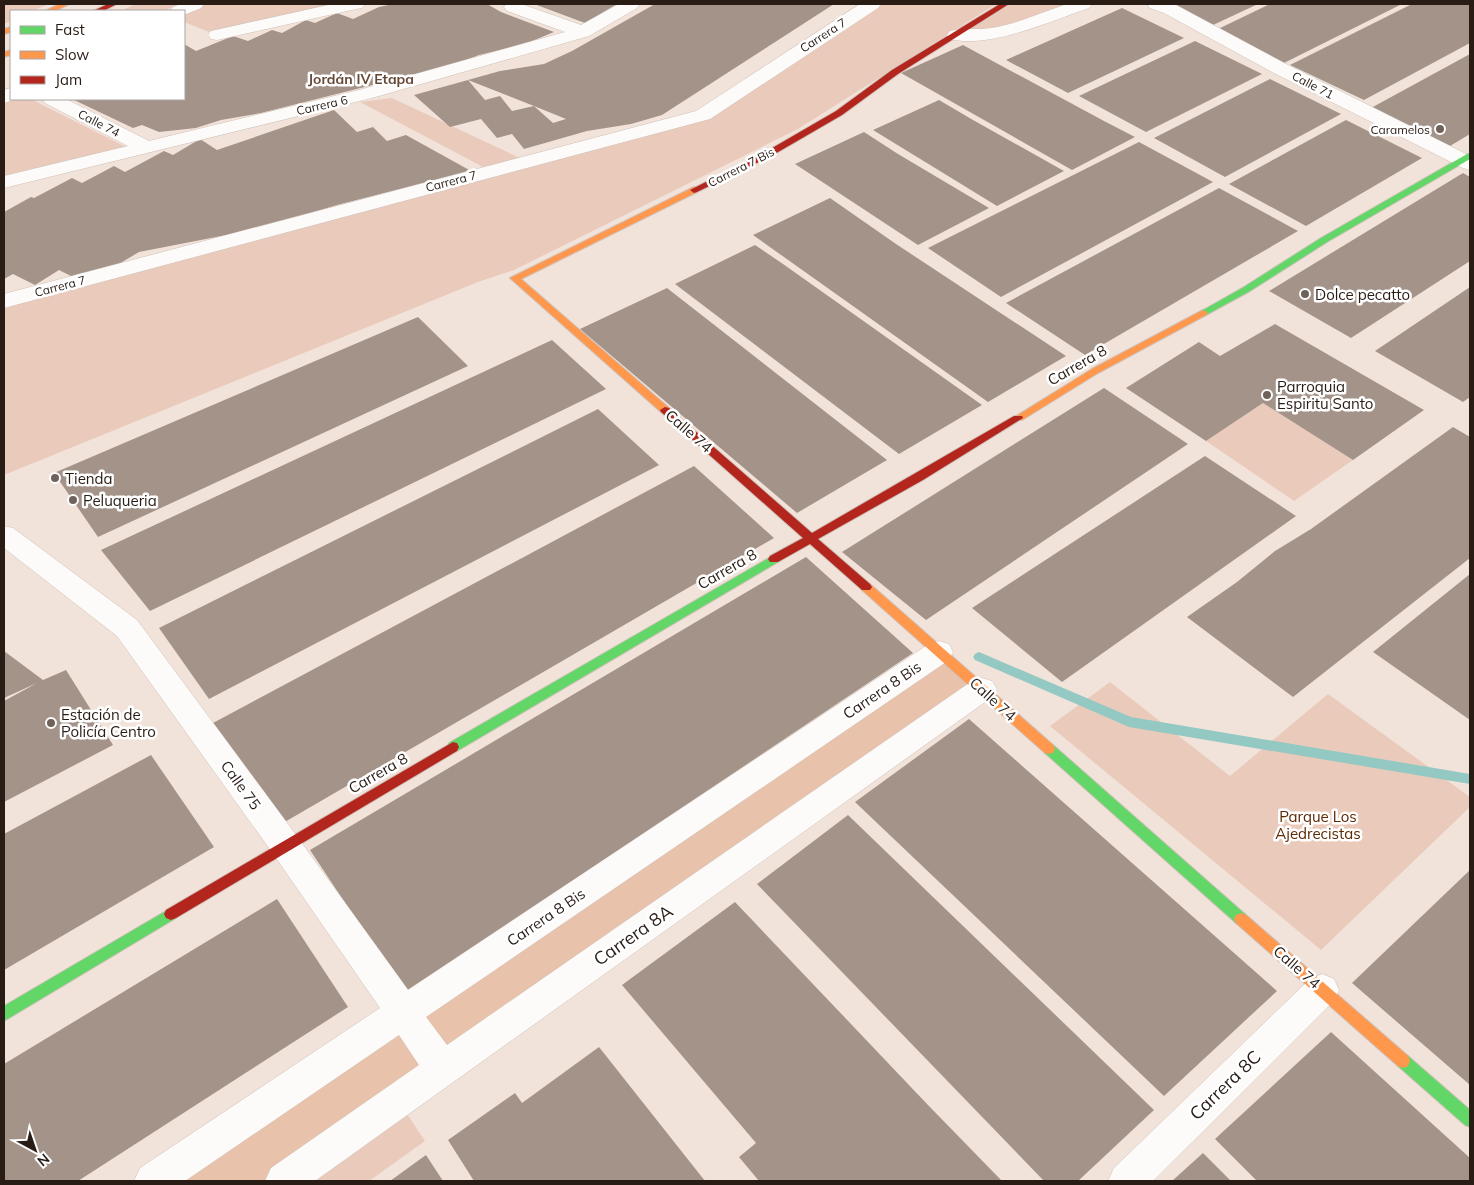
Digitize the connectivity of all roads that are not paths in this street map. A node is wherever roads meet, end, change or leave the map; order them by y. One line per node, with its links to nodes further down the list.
1 (65, 4): 11 (street)
2 (113, 4): 12 (street)
3 (195, 4): 13 (street)
4 (356, 4): 15 (street)
5 (631, 4): 14 (street, Carrera 6)
6 (872, 4): 22 (street, Carrera 7)
7 (1005, 4): 16 (street, Carrera 7 Bis)
8 (1083, 4): 16 (street, Carrera 7 Bis)
9 (1156, 4): 19 (street, Calle 71)
10 (513, 7): 14 (street)
11 (51, 10)
12 (99, 10)
13 (181, 10)
14 (583, 32): 18 (street, Carrera 6)
15 (217, 35)
16 (956, 35): 21 (street, Carrera 7 Bis)
17 (54, 100): 18 (street, Calle 74)
18 (146, 147): 20 (street, Carrera 6)
19 (1468, 160): 24 (street, Carrera 8)
20 (4, 182)
21 (515, 278): 24 (street, Calle 74)
22 (4, 302)
23 (4, 536): 27 (street, Calle 75)
24 (810, 538): 25 (street, Calle 74); 27 (street, Carrera 8)
25 (939, 652): 26 (street, Calle 74); 29 (street, Carrera 8 Bis)
26 (982, 689): 28 (street, Calle 74); 31 (street, Carrera 8A)
27 (285, 845): 29 (street, Calle 75); 30 (street, Carrera 8)
28 (1322, 990): 32 (street, Calle 74); 35 (street, Carrera 8C)
29 (404, 1012): 31 (street, Calle 75); 33 (street, Carrera 8 Bis)
30 (4, 1014)
31 (443, 1069): 34 (street, Carrera 8A)
32 (1470, 1120)
33 (153, 1181)
34 (284, 1181)
35 (1127, 1181)

